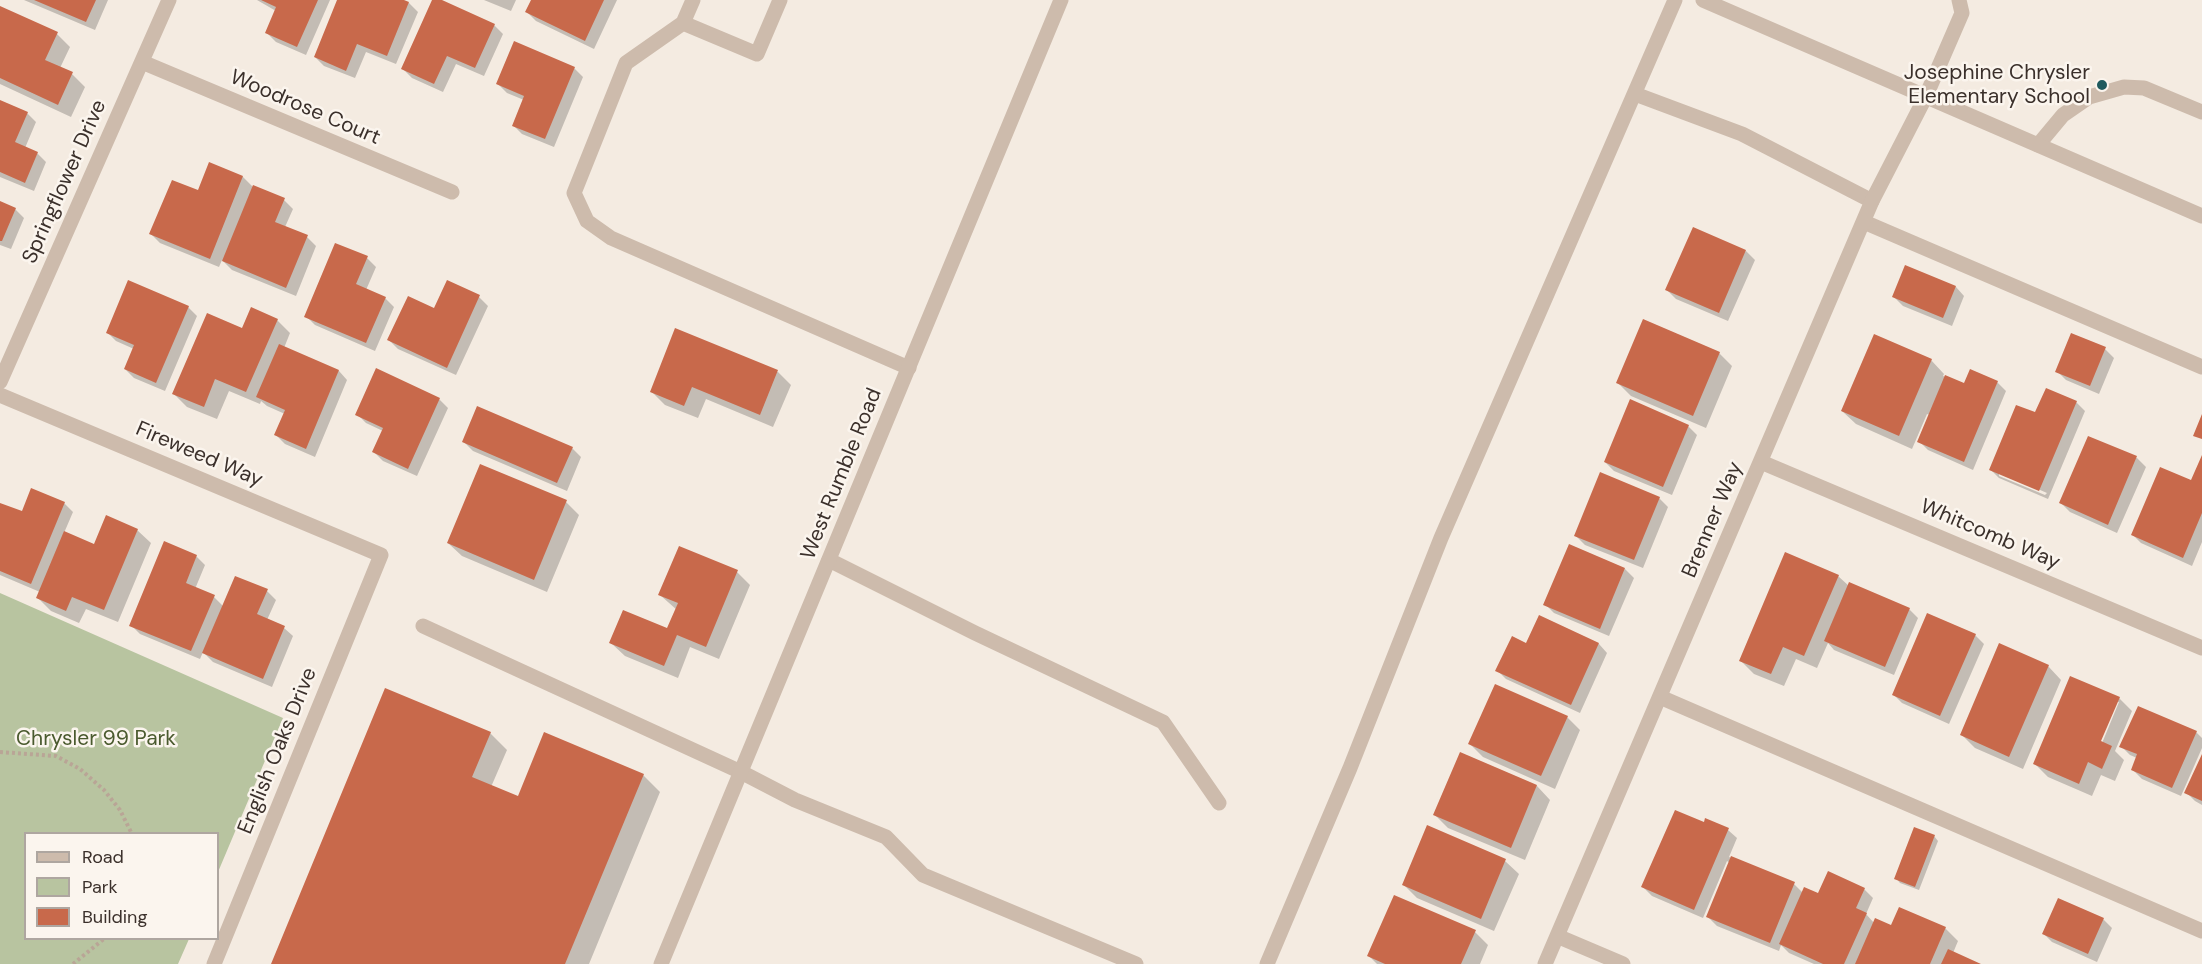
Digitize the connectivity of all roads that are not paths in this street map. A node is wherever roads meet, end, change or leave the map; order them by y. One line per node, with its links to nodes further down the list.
1 (169, 0): 9 (street, Springflower Drive)
2 (693, 0): 8 (street)
3 (780, 0): 8 (street)
4 (1061, 0): 19 (street, West Rumble Road)
5 (1676, 0): 10 (street)
6 (1702, 0): 11 (street)
7 (1959, 0): 11 (street, Brenner Way)
8 (683, 23): 19 (street)
9 (142, 62): 14 (street, Woodrose Court); 20 (street, Springflower Drive)
10 (1635, 94): 15 (street); 35 (street)
11 (1926, 96): 13 (street); 15 (street, Brenner Way)
12 (2202, 112): 13 (street)
13 (2038, 145): 16 (street)
14 (452, 192)
15 (1872, 201): 17 (street, Brenner Way)
16 (2202, 216)
17 (1864, 222): 18 (street); 22 (street, Brenner Way)
18 (2202, 367)
19 (909, 368): 24 (street, West Rumble Road)
20 (0, 382)
21 (0, 395): 23 (street, Fireweed Way)
22 (1761, 462): 26 (street, Whitcomb Way); 27 (street, Brenner Way)
23 (381, 555): 32 (street, English Oaks Drive)
24 (829, 560): 28 (street, West Rumble Road); 29 (street)
25 (423, 626): 28 (street)
26 (2202, 648)
27 (1660, 697): 30 (street); 31 (street, Brenner Way)
28 (741, 772): 33 (street, West Rumble Road); 34 (street)
29 (1219, 803)
30 (2202, 931)
31 (1557, 936): 36 (street, Brenner Way); 37 (street)
32 (214, 964)
33 (661, 964)
34 (1136, 964)
35 (1267, 964)
36 (1545, 964)
37 (1623, 964)

